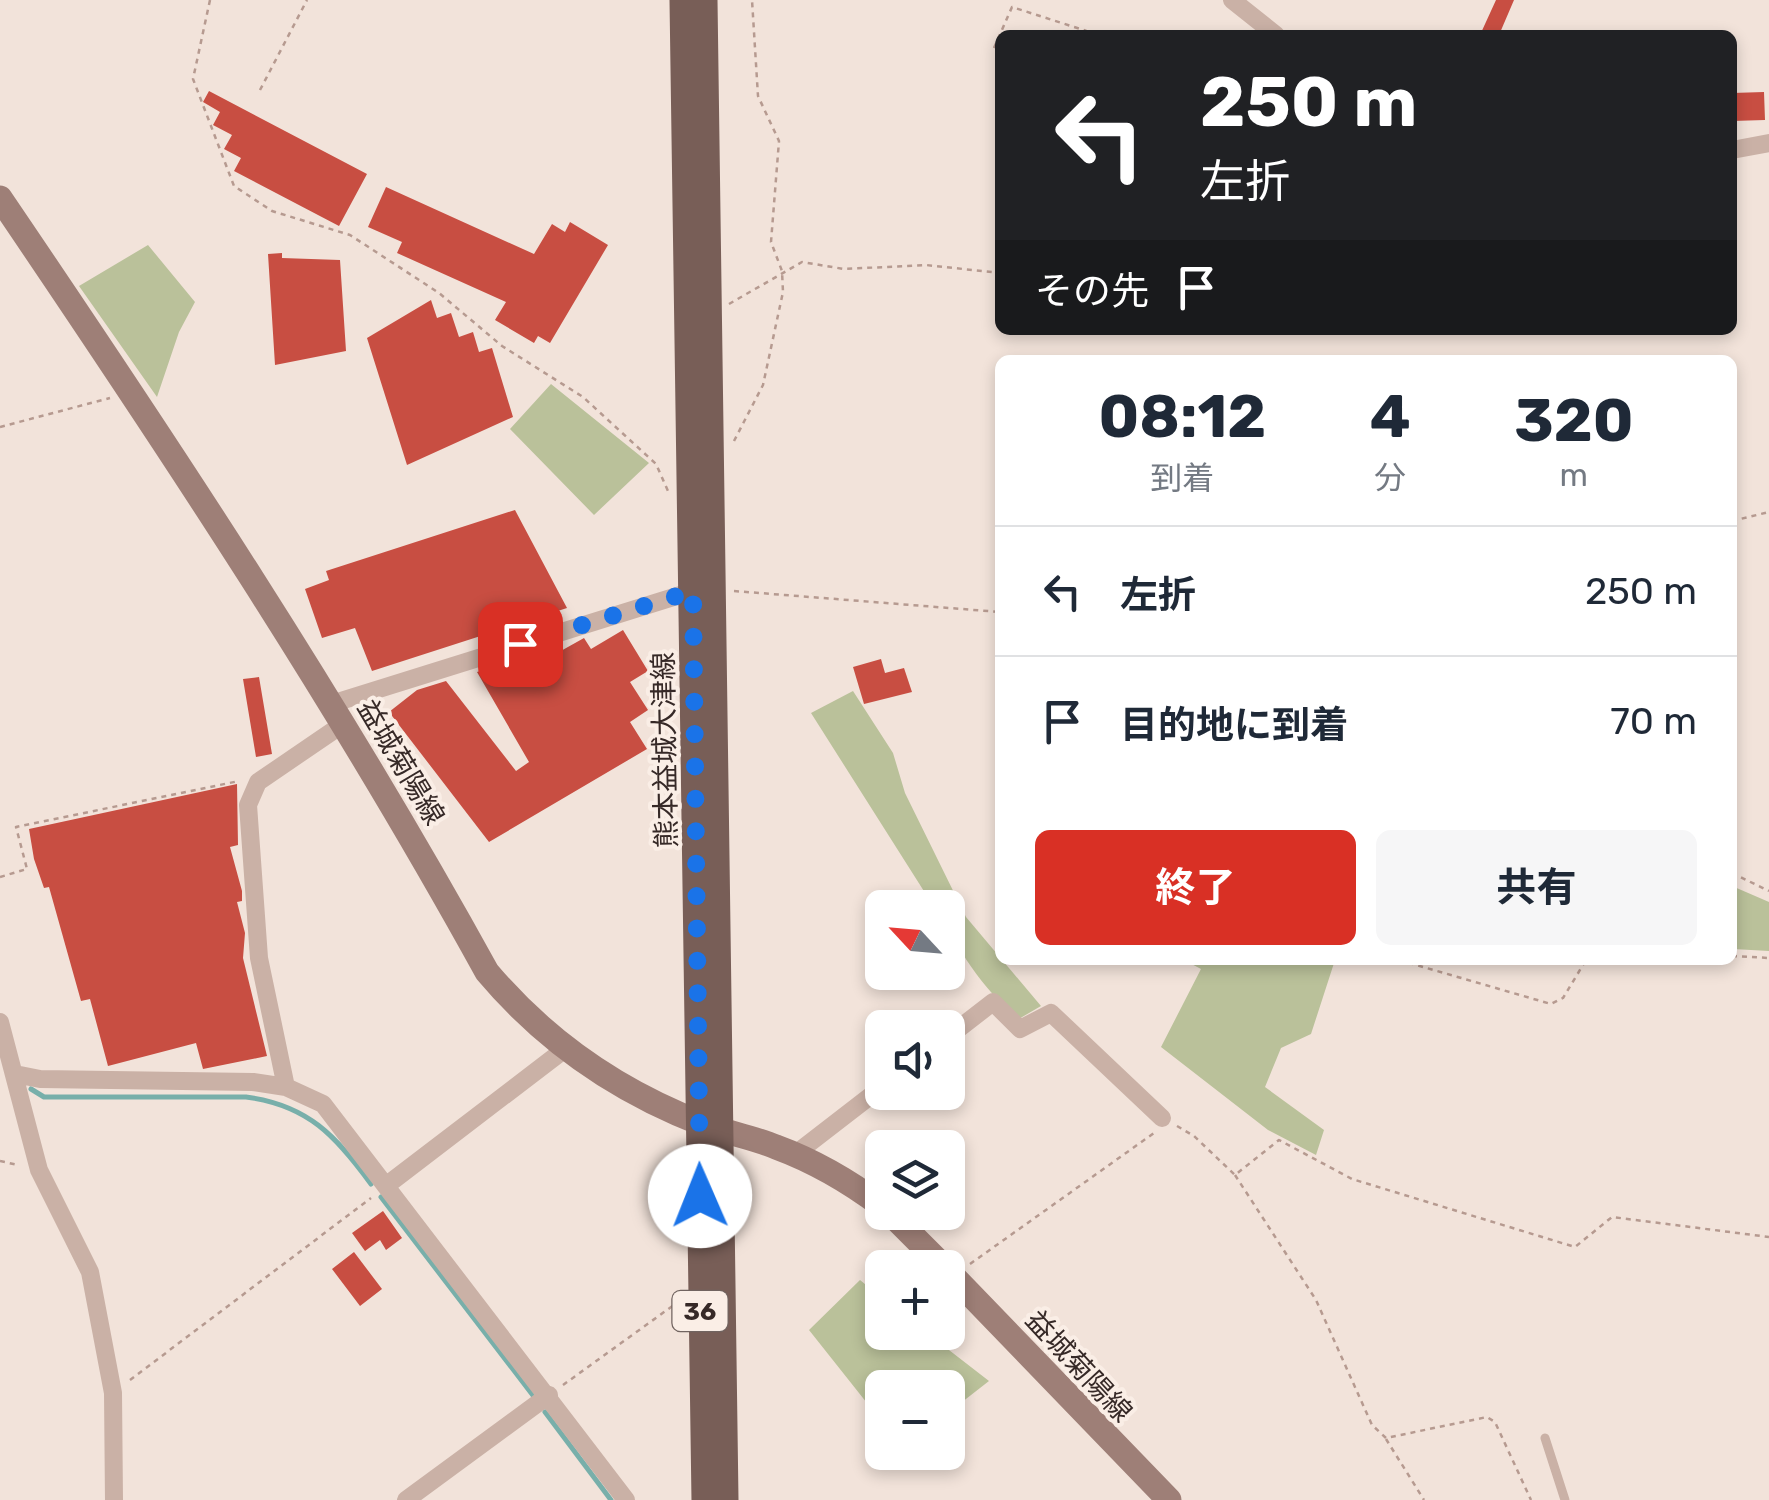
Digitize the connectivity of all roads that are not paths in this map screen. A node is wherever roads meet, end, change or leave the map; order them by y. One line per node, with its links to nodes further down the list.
1 (682, 0): 8 (main road, 熊本益城大津線 / 36)
2 (704, 0): 8 (main road, 熊本益城大津線 / 36)
3 (1232, 0): 4 (street)
4 (1270, 30)
5 (1769, 144): 6 (street)
6 (1737, 149)
7 (0, 198): 9 (main road, 益城菊陽線)
8 (703, 590): 9 (street); 17 (main road, 熊本益城大津線 / 36)
9 (337, 714): 12 (main road, 益城菊陽線); 14 (street)
10 (0, 1022): 13 (street)
11 (965, 1024): 16 (street)
12 (565, 1049): 17 (main road, 益城菊陽線); 19 (street)
13 (15, 1074): 14 (street); 26 (street)
14 (286, 1088): 19 (street)
15 (865, 1100): 18 (street)
16 (1162, 1118)
17 (710, 1126): 18 (main road, 益城菊陽線); 29 (main road, 熊本益城大津線 / 36); 30 (main road, 熊本益城大津線 / 36)
18 (794, 1155): 20 (main road, 益城菊陽線)
19 (387, 1185): 24 (street)
20 (865, 1195)
21 (907, 1230): 22 (main road, 益城菊陽線)
22 (927, 1250)
23 (965, 1290): 31 (main road, 益城菊陽線)
24 (549, 1395): 27 (street); 28 (street)
25 (1545, 1438): 32 (lane)
26 (114, 1500)
27 (406, 1500)
28 (626, 1500)
29 (704, 1500)
30 (726, 1500)
31 (1169, 1500)
32 (1565, 1500)

